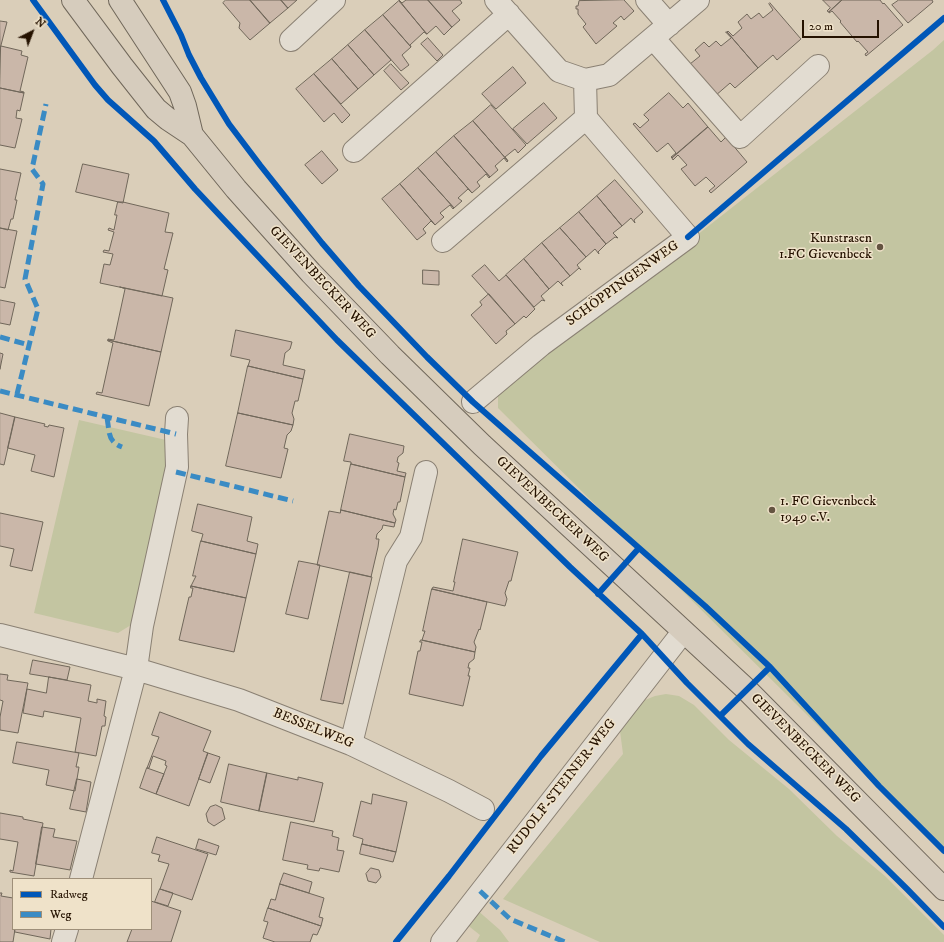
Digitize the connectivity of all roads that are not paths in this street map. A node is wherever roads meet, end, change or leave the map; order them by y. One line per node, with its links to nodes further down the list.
1 (72, 0): 12 (main road, GIEVENBECKER WEG)
2 (120, 0): 12 (main road, GIEVENBECKER WEG)
3 (334, 0): 8 (street)
4 (647, 0): 7 (street)
5 (698, 0): 7 (street)
6 (502, 7): 10 (street); 13 (street)
7 (661, 31): 9 (street); 10 (street)
8 (290, 40)
9 (818, 66)
10 (585, 80): 11 (street)
11 (586, 118): 14 (street); 15 (street, SCHÖPPINGENWEG)
12 (192, 135): 18 (main road, GIEVENBECKER WEG)
13 (354, 151)
14 (443, 241)
15 (473, 402)
16 (178, 418): 20 (street)
17 (426, 472): 21 (street)
18 (683, 632): 24 (main road, GIEVENBECKER WEG); 27 (street, RUDOLF-STEINER-WEG)
19 (0, 634): 20 (street, BESSELWEG)
20 (136, 669): 21 (street, BESSELWEG); 23 (street)
21 (351, 744): 22 (street, BESSELWEG)
22 (483, 809)
23 (81, 878)
24 (944, 888)
25 (66, 930): 26 (street)
26 (63, 942)
27 (442, 942)

